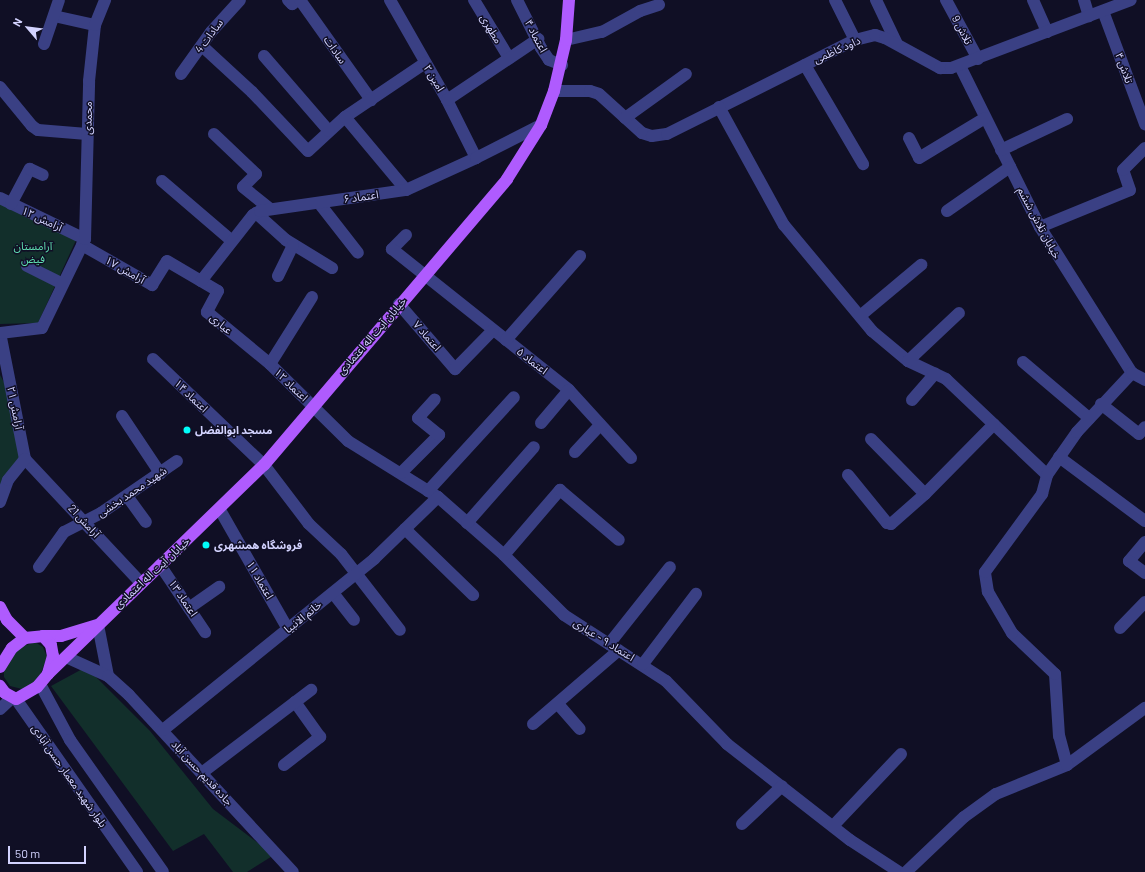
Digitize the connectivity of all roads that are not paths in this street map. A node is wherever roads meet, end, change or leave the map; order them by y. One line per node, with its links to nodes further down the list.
1 (59, 0): 18 (street)
2 (105, 0): 20 (street, محمدی)
3 (240, 0): 27 (street, سادات 4)
4 (288, 0): 5 (street, سادات)
5 (299, 0): 39 (street, سادات)
6 (390, 0): 31 (street, امین ۲)
7 (474, 0): 29 (street, مطهری)
8 (517, 0): 22 (street, اعتماد ۴)
9 (569, 0): 23 (main road, خیابان آیت اله اعتمادی)
10 (836, 0): 24 (street)
11 (876, 0): 25 (street)
12 (946, 0): 30 (street, تلاش 9)
13 (1033, 0): 21 (street)
14 (1084, 0): 19 (street)
15 (1131, 0): 17 (street, داود کاظمی)
16 (659, 4): 23 (street)
17 (1103, 11): 19 (street, داود کاظمی); 47 (street, تلاش ۴)
18 (54, 16): 20 (street); 26 (street)
19 (1089, 16): 21 (street, داود کاظمی)
20 (95, 25): 49 (street, محمدی)
21 (1047, 32): 30 (street, داود کاظمی)
22 (538, 39): 29 (street); 32 (street, اعتماد ۴)
23 (566, 40): 32 (main road, خیابان آیت اله اعتمادی)
24 (855, 40): 25 (street, داود کاظمی); 33 (street, داود کاظمی)
25 (896, 42): 34 (street, داود کاظمی)
26 (44, 44)
27 (202, 46): 35 (street, سادات 4); 48 (street)
28 (264, 56): 48 (street)
29 (509, 58): 40 (street)
30 (978, 59): 34 (street, داود کاظمی)
31 (425, 63): 39 (street); 40 (street, امین ۲)
32 (562, 65): 38 (main road, خیابان آیت اله اعتمادی)
33 (805, 65): 41 (street, داود کاظمی); 55 (street)
34 (960, 66): 44 (street, خیابان تلاش ششم)
35 (181, 74)
36 (686, 74): 43 (street)
37 (0, 87): 49 (street)
38 (554, 91): 43 (street, داود کاظمی); 46 (main road, خیابان آیت اله اعتمادی)
39 (370, 100): 42 (street)
40 (447, 100): 54 (street, امین ۲)
41 (719, 107): 43 (street, داود کاظمی); 83 (street)
42 (345, 117): 48 (street); 59 (street)
43 (625, 118)
44 (984, 118): 51 (street); 53 (street, خیابان تلاش ششم)
45 (1068, 119): 53 (street)
46 (540, 124): 54 (street, اعتماد ۶); 76 (main road, خیابان آیت اله اعتمادی)
47 (1145, 124)
48 (329, 131)
49 (87, 134): 69 (street, محمدی)
50 (214, 134): 63 (street)
51 (909, 138)
52 (1145, 148): 66 (street)
53 (1001, 150): 56 (street, خیابان تلاش ششم)
54 (476, 158): 59 (street, اعتماد ۶)
55 (863, 164)
56 (1010, 167): 64 (street); 66 (street, خیابان تلاش ششم)
57 (43, 175): 62 (street)
58 (162, 181): 68 (street)
59 (406, 190): 61 (street, اعتماد ۶)
60 (0, 198): 62 (street, آرامش ۱۲)
61 (319, 203): 63 (street, اعتماد ۶); 71 (street)
62 (11, 204): 69 (street, آرامش ۱۲)
63 (270, 209): 65 (street, اعتماد ۶)
64 (947, 212)
65 (256, 213): 68 (street); 70 (street)
66 (1040, 227): 91 (street, خیابان تلاش ششم)
67 (406, 235): 76 (street, اعتماد ۵)
68 (232, 241): 78 (street)
69 (83, 242): 78 (street, آرامش ۱۷); 79 (street)
70 (293, 245): 75 (street); 77 (street)
71 (358, 253)
72 (580, 256): 86 (street)
73 (27, 266): 79 (street)
74 (921, 266): 83 (street)
75 (332, 268)
76 (425, 274): 81 (main road, خیابان آیت اله اعتمادی); 84 (street, اعتماد ۵)
77 (278, 276)
78 (201, 281): 90 (street, عیاری)
79 (63, 284): 85 (street)
80 (312, 297): 90 (street)
81 (399, 304): 84 (street, اعتماد ۷); 99 (main road, خیابان آیت اله اعتمادی)
82 (958, 313): 88 (street)
83 (860, 316): 88 (street)
84 (493, 330): 86 (street, اعتماد ۵)
85 (0, 333): 111 (street, آرامش ۲۱)
86 (506, 340): 94 (street, اعتماد ۵)
87 (153, 359): 113 (street, اعتماد ۱۴)
88 (908, 361): 92 (street)
89 (1023, 362): 101 (street)
90 (270, 364): 99 (street, اعتماد ۱۲)
91 (1132, 373): 93 (street); 98 (street)
92 (935, 374): 97 (street); 103 (street)
93 (1145, 380)
94 (569, 390): 102 (street); 104 (street, اعتماد ۵)
95 (514, 397): 118 (street, خاتم الانبیا)
96 (435, 398): 115 (street)
97 (912, 400)
98 (1101, 404): 101 (street); 105 (street)
99 (312, 406): 113 (main road, خیابان آیت اله اعتمادی); 115 (street, اعتماد ۹ - عیاری)
100 (122, 416): 114 (street)
101 (1089, 418): 109 (street)
102 (541, 423)
103 (994, 424): 117 (street); 119 (street)
104 (600, 425): 108 (street); 110 (street, اعتماد ۵)
105 (1145, 427)
106 (871, 439): 119 (street)
107 (534, 447): 126 (street)
108 (576, 452)
109 (1059, 457): 117 (street); 123 (street)
110 (631, 458)
111 (25, 459): 121 (street); 124 (street, آرامش 21)
112 (177, 461): 114 (street, شهید محمد بخشی)
113 (264, 466): 122 (main road, خیابان آیت اله اعتمادی); 135 (street, اعتماد ۱۴)
114 (160, 473): 120 (street, شهید محمد بخشی)
115 (401, 473): 118 (street, اعتماد ۹ - عیاری)
116 (848, 475): 119 (street)
117 (1047, 475): 171 (street)
118 (433, 494): 126 (street, اعتماد ۹ - عیاری); 127 (street, خاتم الانبیا)
119 (925, 494)
120 (127, 496): 124 (street, شهید محمد بخشی); 125 (street)
121 (0, 502)
122 (220, 510): 131 (main road, خیابان آیت اله اعتمادی); 147 (street, اعتماد ۱۱)
123 (1145, 521)
124 (86, 522): 133 (street, شهید محمد بخشی); 136 (street, آرامش 21)
125 (146, 522)
126 (467, 523): 130 (street, اعتماد ۹ - عیاری)
127 (405, 529): 135 (street, خاتم الانبیا); 140 (street)
128 (619, 540): 130 (street)
129 (1145, 542): 134 (street)
130 (504, 555): 152 (street, اعتماد ۹ - عیاری)
131 (160, 565): 136 (main road, خیابان آیت اله اعتمادی); 143 (street, اعتماد ۱۳)
132 (670, 567): 152 (street)
133 (39, 568)
134 (1145, 573)
135 (356, 574): 138 (street, خاتم الانبیا); 148 (street, اعتماد ۱۴)
136 (141, 583): 145 (main road, خیابان آیت اله اعتمادی)
137 (219, 587): 143 (street)
138 (333, 593): 144 (street); 147 (street, خاتم الانبیا)
139 (696, 594): 154 (street)
140 (473, 595)
141 (1145, 602): 146 (street)
142 (0, 607): 151 (main road)
143 (189, 608): 149 (street, اعتماد ۱۳)
144 (354, 620)
145 (98, 625): 150 (main road); 153 (main road, خیابان آیت اله اعتمادی); 157 (street)
146 (1120, 628)
147 (288, 629): 168 (street, خاتم الانبیا)
148 (400, 630)
149 (205, 632)
150 (42, 636): 151 (main road); 156 (main road)
151 (25, 638): 155 (main road)
152 (614, 647): 154 (street, اعتماد ۹ - عیاری); 163 (street)
153 (66, 657): 156 (main road, خیابان آیت اله اعتمادی); 157 (street, جاده قدیم حسن آباد)
154 (643, 664): 173 (street, اعتماد ۹ - عیاری)
155 (0, 667)
156 (48, 674): 158 (main road, خیابان آیت اله اعتمادی)
157 (108, 676): 168 (street, جاده قدیم حسن آباد)
158 (40, 684): 161 (main road); 177 (street, بلوار شهید معمار حسن آبادی)
159 (0, 686): 161 (main road)
160 (311, 690): 162 (street)
161 (14, 698): 165 (street); 176 (street, بلوار شهید معمار حسن آبادی)
162 (295, 702): 170 (street); 172 (street)
163 (558, 704): 166 (street); 167 (street)
164 (1145, 708): 171 (street)
165 (0, 709)
166 (533, 724)
167 (580, 729)
168 (163, 730): 172 (street, جاده قدیم حسن آباد)
169 (900, 754): 175 (street)
170 (284, 765)
171 (1067, 765): 180 (street)
172 (203, 772): 178 (street, جاده قدیم حسن آباد)
173 (782, 786): 174 (street); 175 (street, اعتماد ۹ - عیاری)
174 (742, 824)
175 (833, 826): 179 (street, اعتماد ۹ - عیاری)
176 (137, 872)
177 (163, 872)
178 (293, 872)
179 (899, 872)
180 (906, 872)

